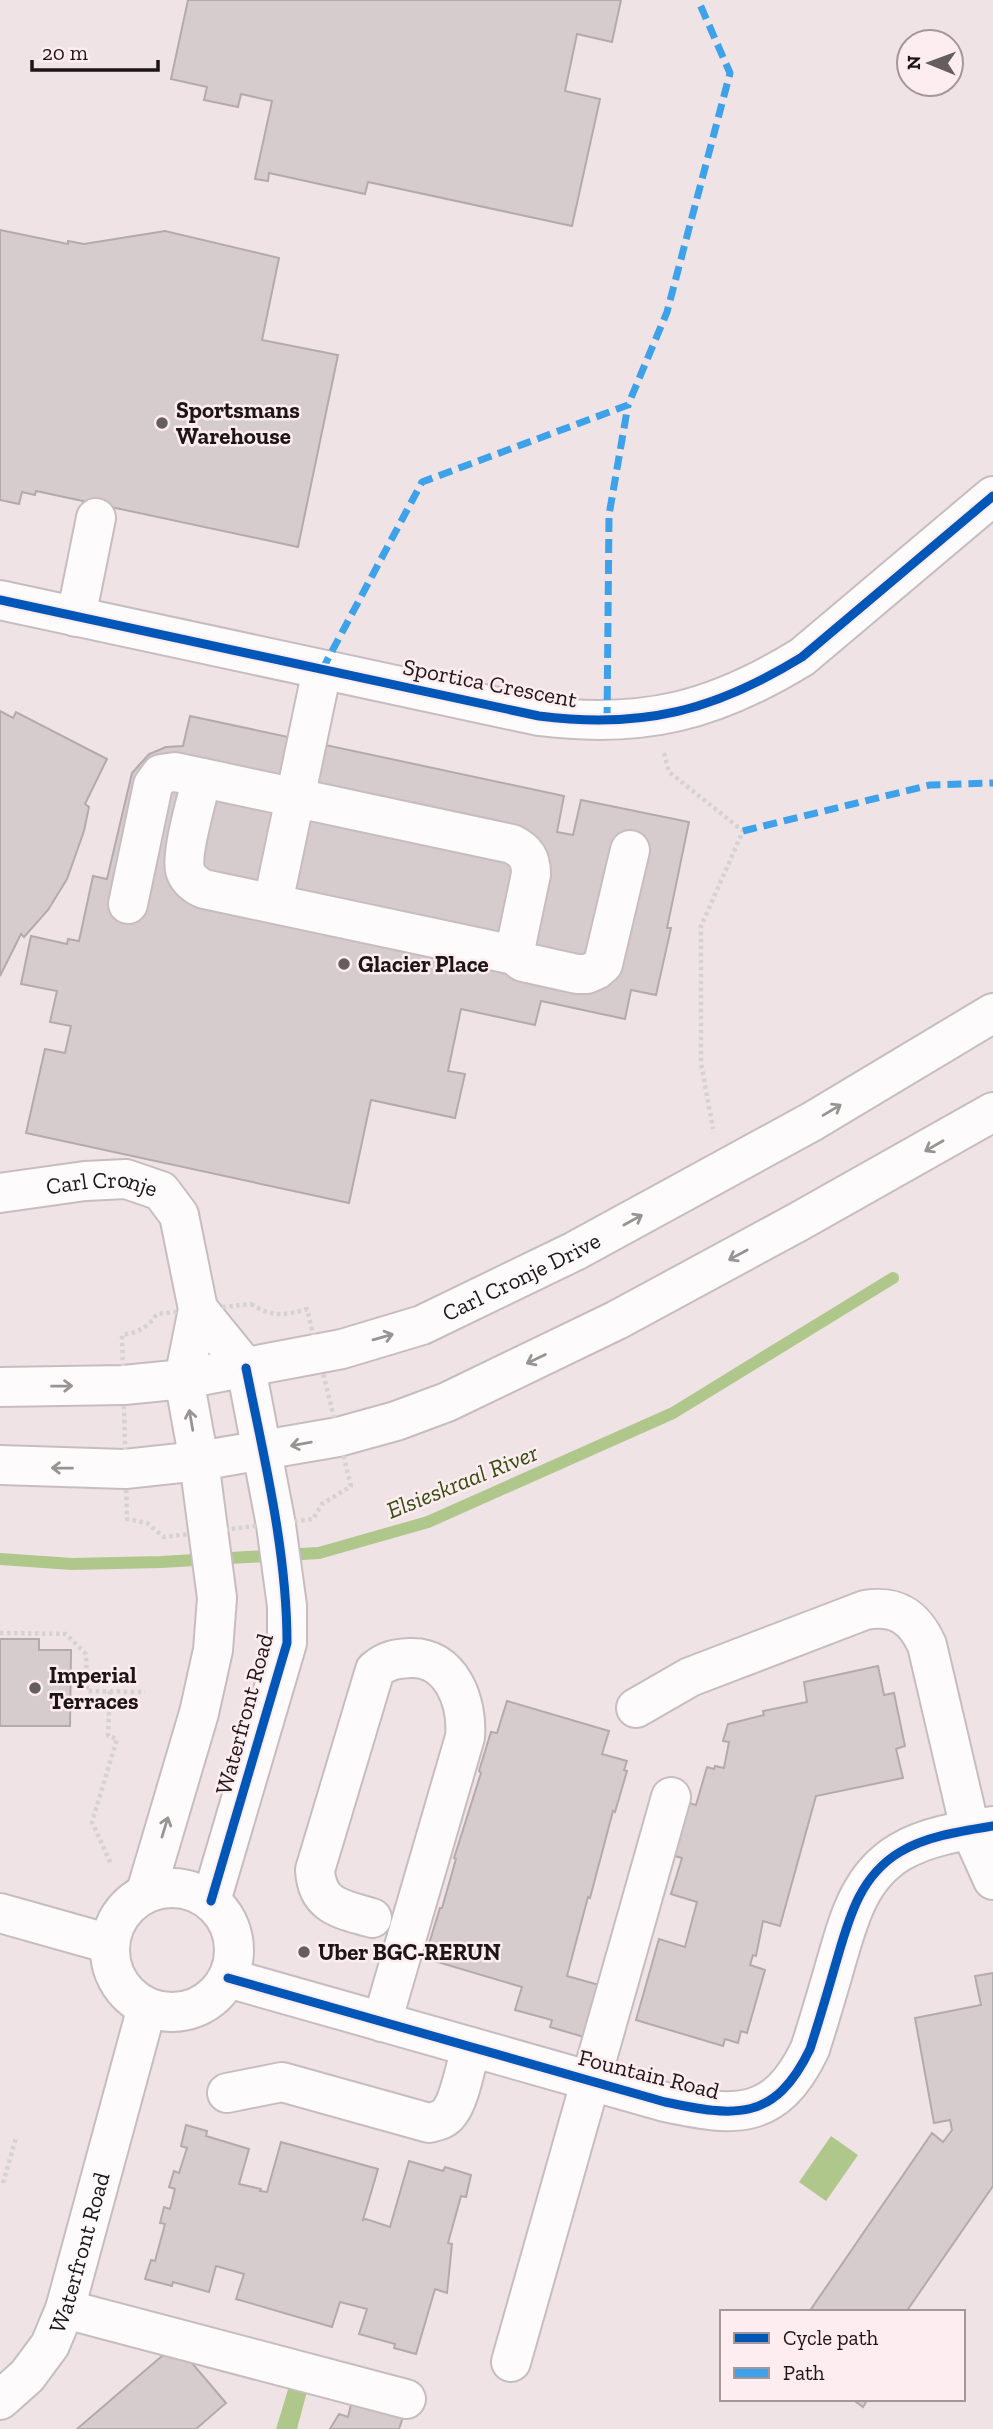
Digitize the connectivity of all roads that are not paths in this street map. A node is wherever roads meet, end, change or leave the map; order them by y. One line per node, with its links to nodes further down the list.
1 (993, 496): 5 (street, Sportica Crescent)
2 (96, 518): 4 (street)
3 (0, 600): 4 (street, Sportica Crescent)
4 (76, 617): 5 (street, Sportica Crescent)
5 (323, 670): 7 (street)
6 (202, 778): 7 (street); 9 (street); 10 (street)
7 (295, 798): 9 (street); 11 (street)
8 (630, 850): 11 (street)
9 (273, 903): 11 (street)
10 (128, 904)
11 (514, 955)
12 (993, 1013): 16 (street, Carl Cronje Drive, one-way to 12)
13 (993, 1112): 19 (street, one-way to 19)
14 (0, 1193): 15 (street, Carl Cronje)
15 (198, 1309): 16 (street, Carl Cronje); 17 (street, Carl Cronje)
16 (246, 1368): 17 (street, Carl Cronje Drive); 19 (street, Waterfront Road)
17 (184, 1379): 18 (street, Carl Cronje Drive, one-way to 17); 20 (street, Waterfront Road, one-way to 17)
18 (0, 1387)
19 (263, 1451): 20 (street); 27 (street, Waterfront Road)
20 (199, 1461): 21 (street, one-way to 21); 26 (street, Waterfront Road, one-way to 20)
21 (0, 1465)
22 (636, 1708): 24 (street)
23 (671, 1797): 35 (street)
24 (981, 1828): 25 (street); 35 (street, Fountain Road)
25 (993, 1880)
26 (146, 1892): 27 (street); 30 (street)
27 (211, 1901): 31 (street)
28 (372, 1917): 33 (street)
29 (2, 1922): 30 (street)
30 (110, 1944): 32 (street)
31 (228, 1978): 32 (street); 33 (street, Fountain Road)
32 (147, 2007): 37 (street, Waterfront Road)
33 (382, 2022): 34 (street, Fountain Road)
34 (471, 2047): 35 (street, Fountain Road); 36 (street)
35 (591, 2081): 38 (street)
36 (227, 2093)
37 (65, 2309): 39 (street); 40 (street, Waterfront Road)
38 (511, 2362)
39 (406, 2399)
40 (0, 2400)

